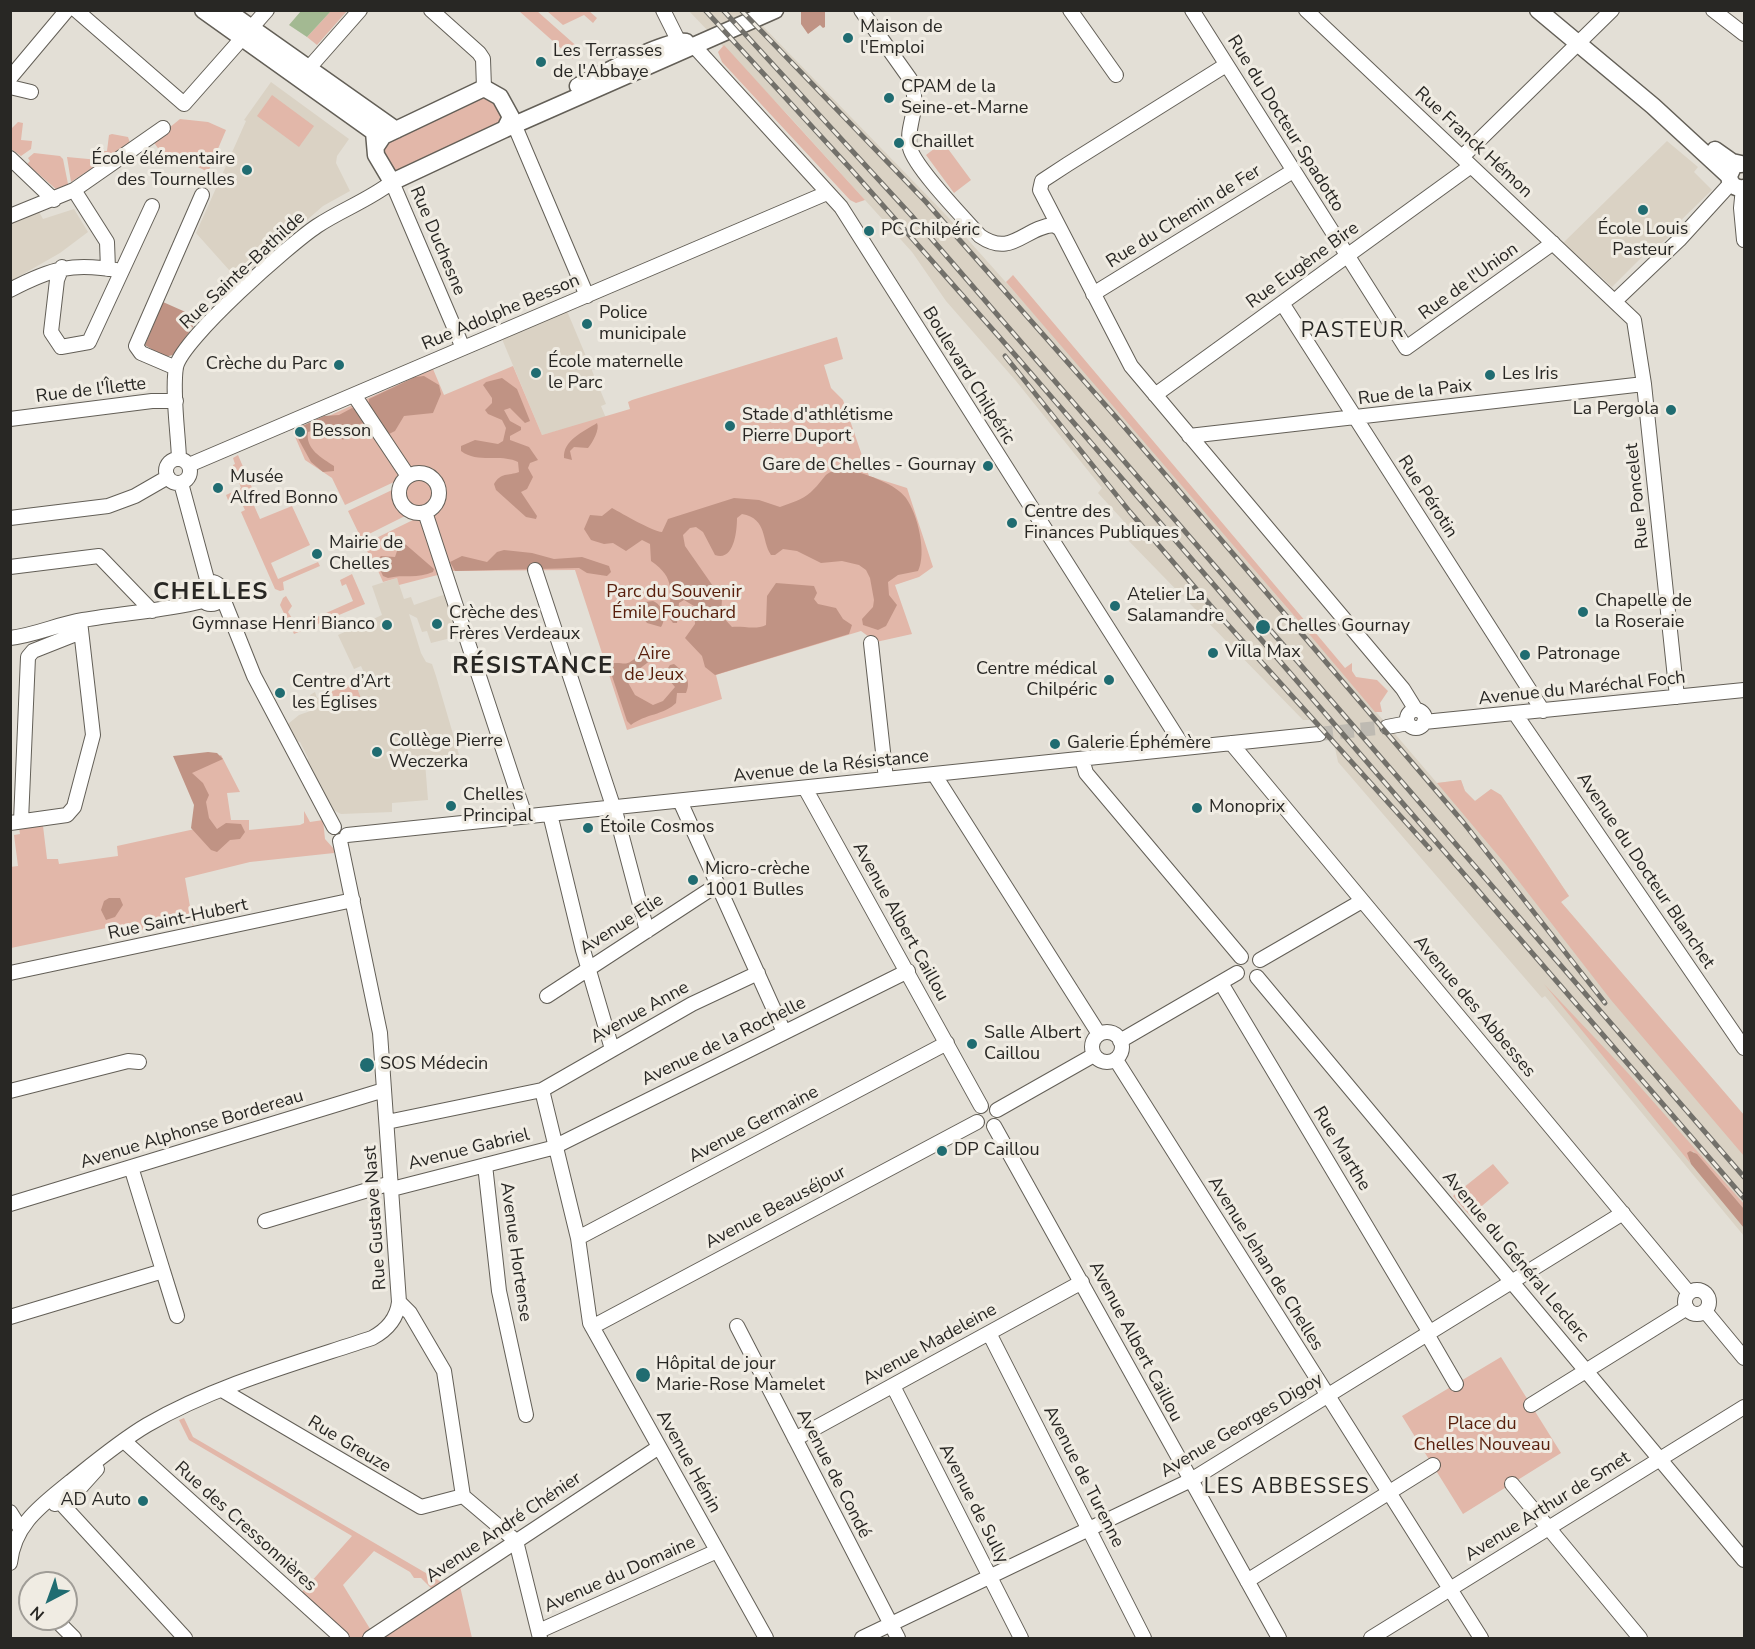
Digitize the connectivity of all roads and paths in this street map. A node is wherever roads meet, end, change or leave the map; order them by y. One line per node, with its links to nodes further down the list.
1 (67, 10): 23 (street)
2 (76, 10): 18 (street)
3 (203, 10): 18 (main road)
4 (226, 10): 18 (main road)
5 (267, 10): 18 (street)
6 (360, 10): 22 (street)
7 (431, 10): 26 (street)
8 (663, 10): 19 (street, Boulevard Chilpéric)
9 (775, 10): 19 (main road)
10 (861, 10): 45 (street)
11 (1070, 10): 24 (street)
12 (1192, 10): 21 (street, Rue du Docteur Spadotto)
13 (1305, 10): 34 (street, Rue Franck Hémon)
14 (1538, 10): 20 (main road)
15 (1612, 10): 20 (street, Rue Eugène Bire)
16 (1713, 10): 17 (street)
17 (1744, 34)
18 (243, 38): 22 (main road); 32 (main road)
19 (687, 44): 29 (main road); 40 (street, Boulevard Chilpéric)
20 (1578, 44): 28 (main road); 34 (street, Rue Eugène Bire)
21 (1226, 65): 36 (street, Rue du Docteur Spadotto); 45 (street)
22 (308, 69): 31 (main road)
23 (12, 70)
24 (1116, 75)
25 (10, 87): 27 (street)
26 (484, 88): 29 (main road); 31 (main road)
27 (31, 92)
28 (1653, 106): 35 (main road); 38 (main road)
29 (510, 120): 37 (main road); 53 (street)
30 (163, 128): 39 (street)
31 (396, 130): 32 (main road)
32 (377, 145): 37 (main road)
33 (10, 158): 42 (street)
34 (1466, 161): 47 (street, Rue Franck Hémon); 48 (street, Rue Eugène Bire)
35 (1743, 164): 38 (main road)
36 (1293, 171): 48 (street, Rue du Docteur Spadotto); 52 (street, Rue du Chemin de Fer)
37 (392, 182): 56 (street, Rue Duchesne); 57 (street, Rue Sainte-Bathilde)
38 (1737, 184): 46 (street); 54 (street)
39 (74, 190): 42 (street); 50 (street)
40 (827, 193): 53 (street, Rue Adolphe Besson); 88 (street, Boulevard Chilpéric)
41 (202, 195): 57 (street)
42 (54, 200): 44 (street)
43 (152, 206): 50 (street)
44 (10, 216)
45 (1060, 230): 52 (street)
46 (1744, 240)
47 (1553, 243): 48 (street, Rue de l'Union); 54 (street, Rue Franck Hémon)
48 (1347, 256): 55 (street, Rue Eugène Bire)
49 (62, 267): 50 (street); 50 (street); 51 (street)
50 (114, 270)
51 (10, 290)
52 (1093, 294): 60 (street)
53 (587, 296): 56 (street, Rue Adolphe Besson)
54 (1615, 301): 58 (street, Rue Poncelet)
55 (1282, 303): 60 (street, Rue Eugène Bire); 62 (street, Rue Pérotin)
56 (464, 348): 59 (street, Rue Adolphe Besson)
57 (176, 368): 61 (street)
58 (1644, 384): 62 (street, Rue de la Paix); 79 (street, Rue Poncelet)
59 (354, 395): 65 (street, Rue Adolphe Besson); 66 (street)
60 (1155, 395): 64 (street)
61 (177, 401): 63 (street, Rue de l'Îlette); 65 (street)
62 (1355, 418): 64 (street, Rue de la Paix); 81 (street, Rue Pérotin)
63 (10, 419)
64 (1189, 436): 80 (street)
65 (184, 462): 67 (street); 67 (street)
66 (408, 476): 68 (street); 68 (street)
67 (174, 480): 69 (street); 72 (street)
68 (425, 512): 96 (street)
69 (10, 518)
70 (10, 567): 74 (street)
71 (535, 570): 94 (street)
72 (208, 583): 73 (street); 73 (street)
73 (212, 601): 74 (street); 98 (street)
74 (152, 611): 75 (street)
75 (80, 626): 76 (street); 97 (street); 97 (street)
76 (10, 638)
77 (871, 643): 91 (street)
78 (1743, 694): 79 (street, Avenue du Maréchal Foch)
79 (1677, 697): 81 (street, Avenue du Maréchal Foch)
80 (1416, 710): 83 (street); 84 (street)
81 (1542, 711): 82 (street, Avenue du Maréchal Foch)
82 (1516, 714): 83 (street, Avenue du Maréchal Foch); 117 (street, Avenue du Docteur Blanchet)
83 (1424, 722): 84 (street, Avenue du Maréchal Foch)
84 (1408, 723): 85 (street, Avenue du Maréchal Foch)
85 (1387, 727)
86 (1319, 734): 87 (street, Avenue de la Résistance)
87 (1231, 743): 88 (street, Avenue de la Résistance); 101 (street, Avenue des Abbesses)
88 (1184, 748): 89 (street, Avenue de la Résistance)
89 (1083, 759): 90 (street, Avenue de la Résistance); 103 (street)
90 (934, 774): 91 (street, Avenue de la Résistance); 114 (street)
91 (885, 779): 92 (street, Avenue de la Résistance)
92 (805, 788): 93 (street, Avenue de la Résistance); 106 (street, Avenue Albert Caillou)
93 (680, 801): 94 (street, Avenue de la Résistance); 99 (street)
94 (614, 807): 95 (street, Avenue de la Résistance); 102 (street)
95 (550, 814): 96 (street, Avenue de la Résistance); 105 (street)
96 (525, 816): 98 (street, Avenue de la Résistance)
97 (16, 822)
98 (344, 838): 100 (street, Rue Gustave Nast)
99 (717, 885): 102 (street, Avenue Elie); 108 (street)
100 (353, 900): 107 (street, Rue Saint-Hubert); 122 (street, Rue Gustave Nast)
101 (1362, 901): 104 (street); 135 (street, Avenue des Abbesses)
102 (647, 931): 105 (street, Avenue Elie)
103 (1241, 957): 104 (street); 109 (street)
104 (1260, 960): 110 (street)
105 (588, 969): 112 (street, Avenue Elie); 118 (street)
106 (908, 971): 113 (street, Avenue de la Rochelle); 116 (street, Avenue Albert Caillou)
107 (10, 973)
108 (758, 973): 113 (street); 118 (street, Avenue Anne)
109 (1238, 973): 110 (street); 111 (street)
110 (1257, 977): 139 (street, Avenue du Général Leclerc)
111 (1221, 983): 115 (street); 150 (street, Rue Marthe)
112 (547, 996)
113 (784, 1032): 130 (street, Avenue de la Rochelle)
114 (1099, 1034): 115 (street); 119 (street)
115 (1120, 1041): 120 (street)
116 (947, 1043): 125 (street, Avenue Albert Caillou); 137 (street, Avenue Germaine)
117 (1744, 1048)
118 (612, 1049): 123 (street, Avenue Anne)
119 (1094, 1055): 120 (street); 126 (street)
120 (1116, 1060): 156 (street, Avenue Jehan de Chelles)
121 (138, 1062): 124 (street)
122 (384, 1090): 127 (street, Rue Gustave Nast); 132 (street, Avenue Alphonse Bordereau)
123 (542, 1090): 127 (street, Avenue Anne); 130 (street, Avenue Hénin)
124 (10, 1091)
125 (981, 1106): 126 (street); 128 (street)
126 (997, 1110): 129 (street)
127 (387, 1122): 133 (street, Rue Gustave Nast)
128 (977, 1122): 129 (street); 148 (street, Avenue Beauséjour)
129 (994, 1126): 140 (street, Avenue Albert Caillou)
130 (556, 1146): 131 (street, Avenue Gabriel); 137 (street, Avenue Hénin)
131 (485, 1165): 133 (street, Avenue Gabriel); 159 (street, Avenue Hortense)
132 (131, 1167): 134 (street, Avenue Alphonse Bordereau); 138 (street)
133 (391, 1186): 136 (street, Avenue Gabriel); 142 (street, Rue Gustave Nast)
134 (10, 1204)
135 (1623, 1213): 139 (street, Avenue Georges Digoy); 141 (street, Avenue des Abbesses)
136 (265, 1221)
137 (578, 1238): 148 (street, Avenue Hénin)
138 (163, 1271): 145 (street); 146 (street)
139 (1512, 1281): 150 (street, Avenue Georges Digoy); 152 (street, Avenue du Général Leclerc)
140 (1082, 1282): 149 (street, Avenue Madeleine); 166 (street, Avenue Albert Caillou)
141 (1689, 1293): 143 (street); 144 (street)
142 (399, 1302): 155 (street, Rue Gustave Nast); 170 (street)
143 (1687, 1308): 144 (street); 152 (street)
144 (1705, 1311): 151 (street)
145 (177, 1316)
146 (10, 1317)
147 (737, 1326): 160 (street, Avenue de Condé)
148 (592, 1327): 162 (street, Avenue Hénin)
149 (989, 1333): 154 (street, Avenue Madeleine); 176 (street, Avenue de Turenne)
150 (1428, 1334): 153 (street, Rue Marthe); 156 (street, Avenue Georges Digoy)
151 (1744, 1358)
152 (1586, 1371): 157 (street); 163 (street, Avenue du Général Leclerc)
153 (1456, 1384)
154 (892, 1386): 160 (street, Avenue Madeleine); 181 (street, Avenue de Sully)
155 (222, 1390): 161 (street, Rue Gustave Nast); 170 (street, Rue Greuze)
156 (1327, 1396): 166 (street, Avenue Georges Digoy); 169 (street, Avenue Jehan de Chelles)
157 (1531, 1405)
158 (1744, 1407): 163 (street, Avenue Arthur de Smet)
159 (526, 1415)
160 (795, 1439): 184 (street, Avenue de Condé)
161 (119, 1446): 164 (street, Rue Gustave Nast); 168 (street, Rue Gustave Nast); 187 (street, Rue des Cressonnières)
162 (658, 1447): 177 (street, Avenue André Chénier); 178 (street, Avenue Hénin)
163 (1660, 1459): 174 (street, Avenue Arthur de Smet); 179 (street, Avenue du Général Leclerc)
164 (98, 1460): 171 (street, Rue Gustave Nast); 173 (street, Rue Gustave Nast)
165 (1433, 1466): 169 (street)
166 (1191, 1480): 176 (street, Avenue Georges Digoy); 182 (street, Avenue Albert Caillou)
167 (1512, 1484): 174 (street)
168 (79, 1489): 171 (street, Rue Gustave Nast); 175 (street)
169 (1389, 1492): 182 (street); 183 (street, Avenue Jehan de Chelles)
170 (463, 1496): 177 (street)
171 (60, 1502): 173 (street, Rue Gustave Nast); 175 (street)
172 (10, 1512): 173 (street)
173 (25, 1523): 180 (street)
174 (1549, 1528): 183 (street, Avenue Arthur de Smet); 197 (street)
175 (86, 1529): 186 (street)
176 (1089, 1529): 181 (street, Avenue Georges Digoy); 193 (street, Avenue de Turenne)
177 (516, 1541): 185 (street); 188 (street, Avenue André Chénier)
178 (717, 1551): 185 (street, Avenue du Domaine); 189 (street, Avenue Hénin)
179 (1744, 1560)
180 (10, 1563)
181 (989, 1577): 184 (street, Avenue Georges Digoy); 192 (street, Avenue de Sully)
182 (1247, 1581): 194 (street, Avenue Albert Caillou)
183 (1450, 1589): 195 (street, Avenue Arthur de Smet); 196 (street, Avenue Jehan de Chelles)
184 (891, 1625): 190 (street, Avenue Georges Digoy); 191 (street, Avenue de Condé)
185 (540, 1635)
186 (185, 1638)
187 (342, 1638)
188 (370, 1638)
189 (766, 1638)
190 (862, 1638)
191 (898, 1638)
192 (1021, 1638)
193 (1144, 1638)
194 (1279, 1638)
195 (1371, 1638)
196 (1481, 1638)
197 (1638, 1638)

